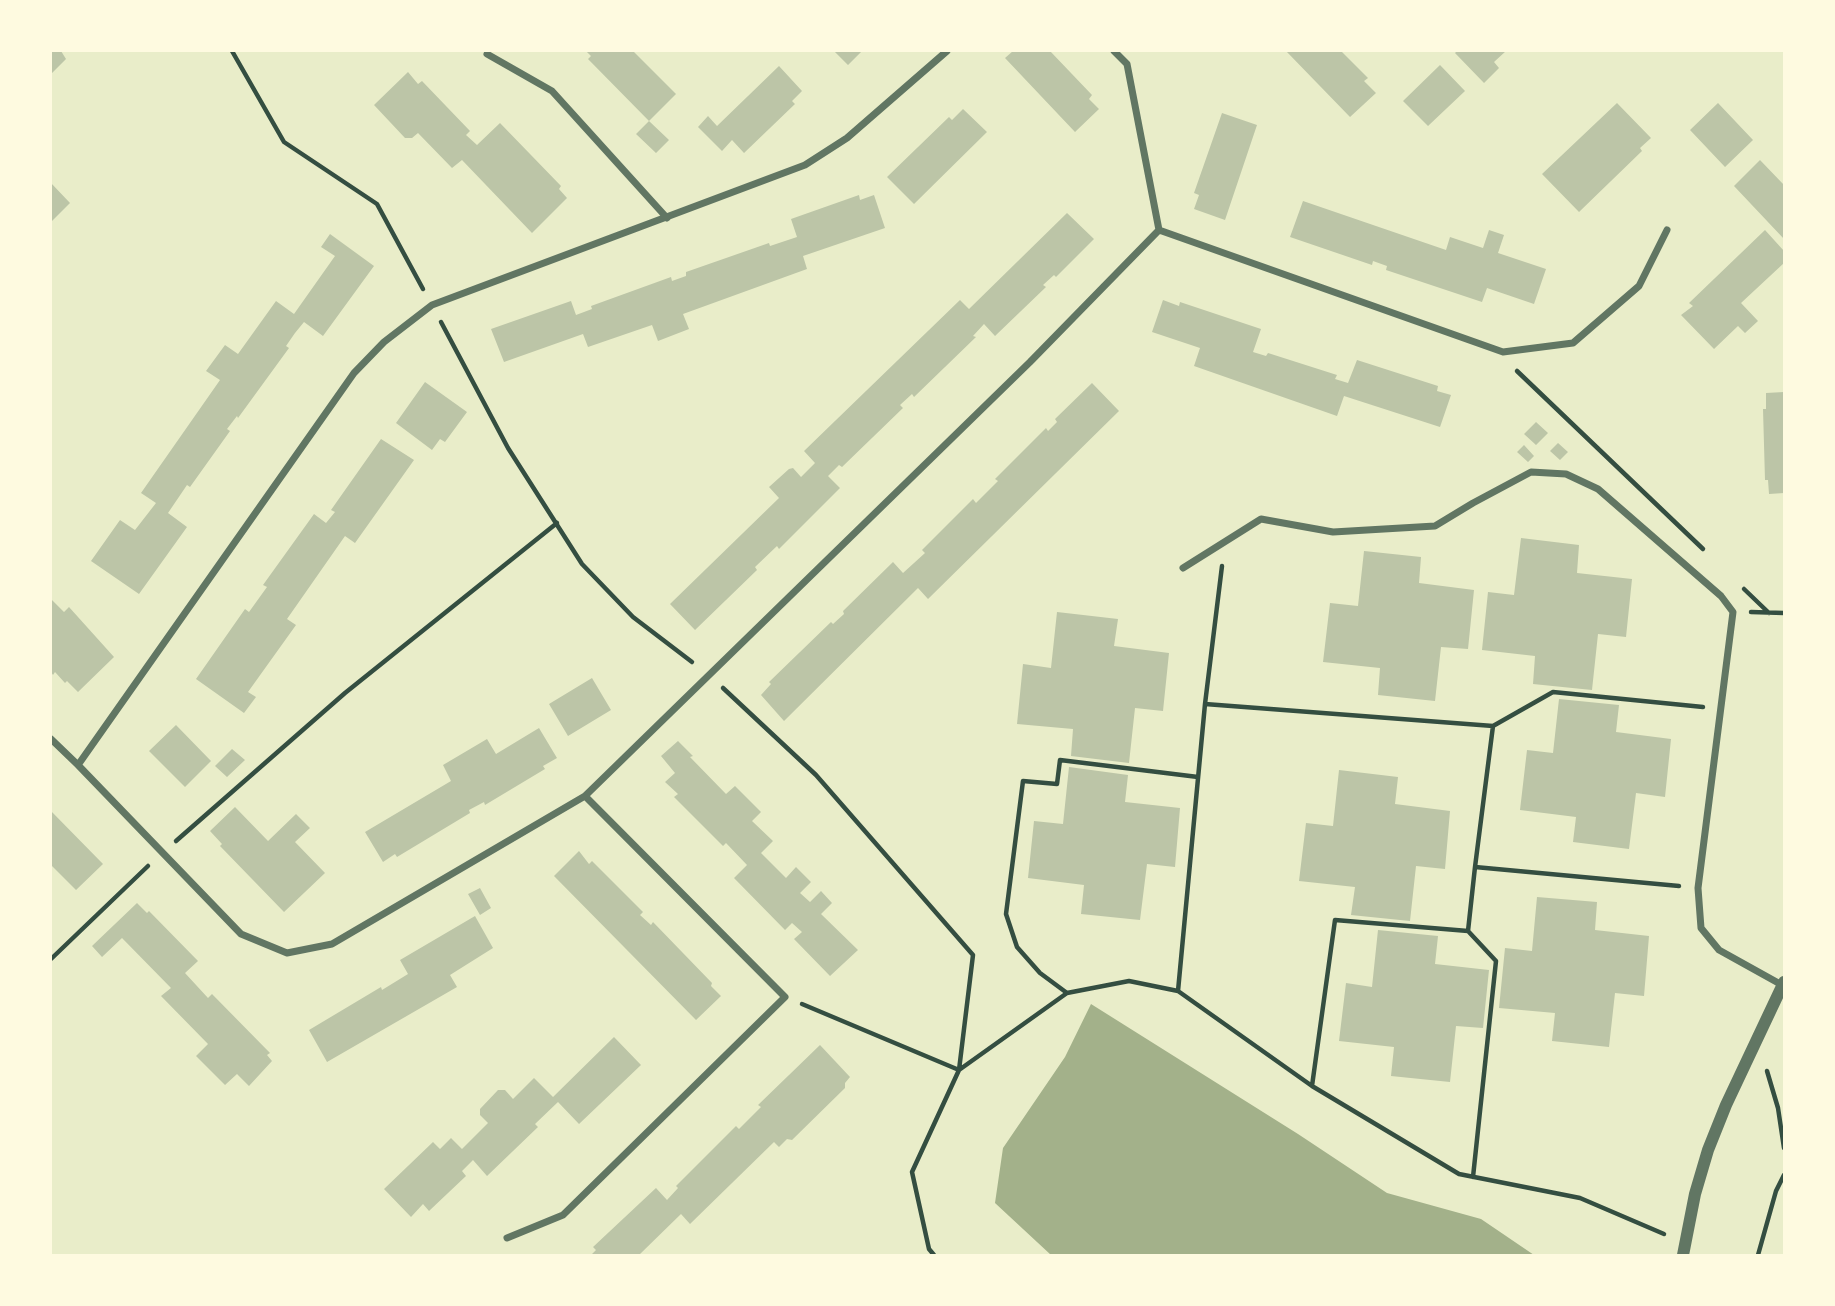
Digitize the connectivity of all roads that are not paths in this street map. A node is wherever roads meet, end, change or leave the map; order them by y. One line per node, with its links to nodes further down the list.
1 (947, 51): 4 (street)
2 (1114, 51): 5 (street)
3 (487, 54): 4 (street)
4 (667, 218): 9 (street)
5 (1159, 230): 6 (street); 10 (street)
6 (1667, 230)
7 (1183, 568): 11 (street)
8 (51, 739): 9 (street)
9 (78, 765): 10 (street)
10 (585, 796): 12 (street)
11 (1783, 983): 13 (street)
12 (507, 1238)
13 (1683, 1249)

